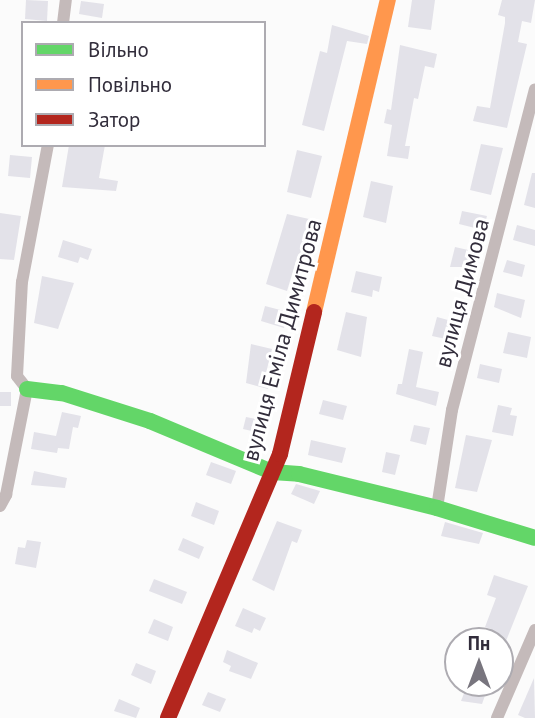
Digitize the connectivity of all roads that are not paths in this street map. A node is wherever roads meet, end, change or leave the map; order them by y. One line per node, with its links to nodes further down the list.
1 (66, 0): 3 (street)
2 (388, 0): 7 (street, вулиця Еміла Димитрова)
3 (63, 21)
4 (535, 90): 9 (street, вулиця Димова)
5 (48, 147): 6 (street)
6 (27, 388): 7 (street); 8 (street)
7 (272, 472): 9 (street); 12 (street, вулиця Еміла Димитрова)
8 (0, 506)
9 (437, 508): 10 (street)
10 (535, 538)
11 (535, 630): 13 (street)
12 (168, 718)
13 (497, 718)

